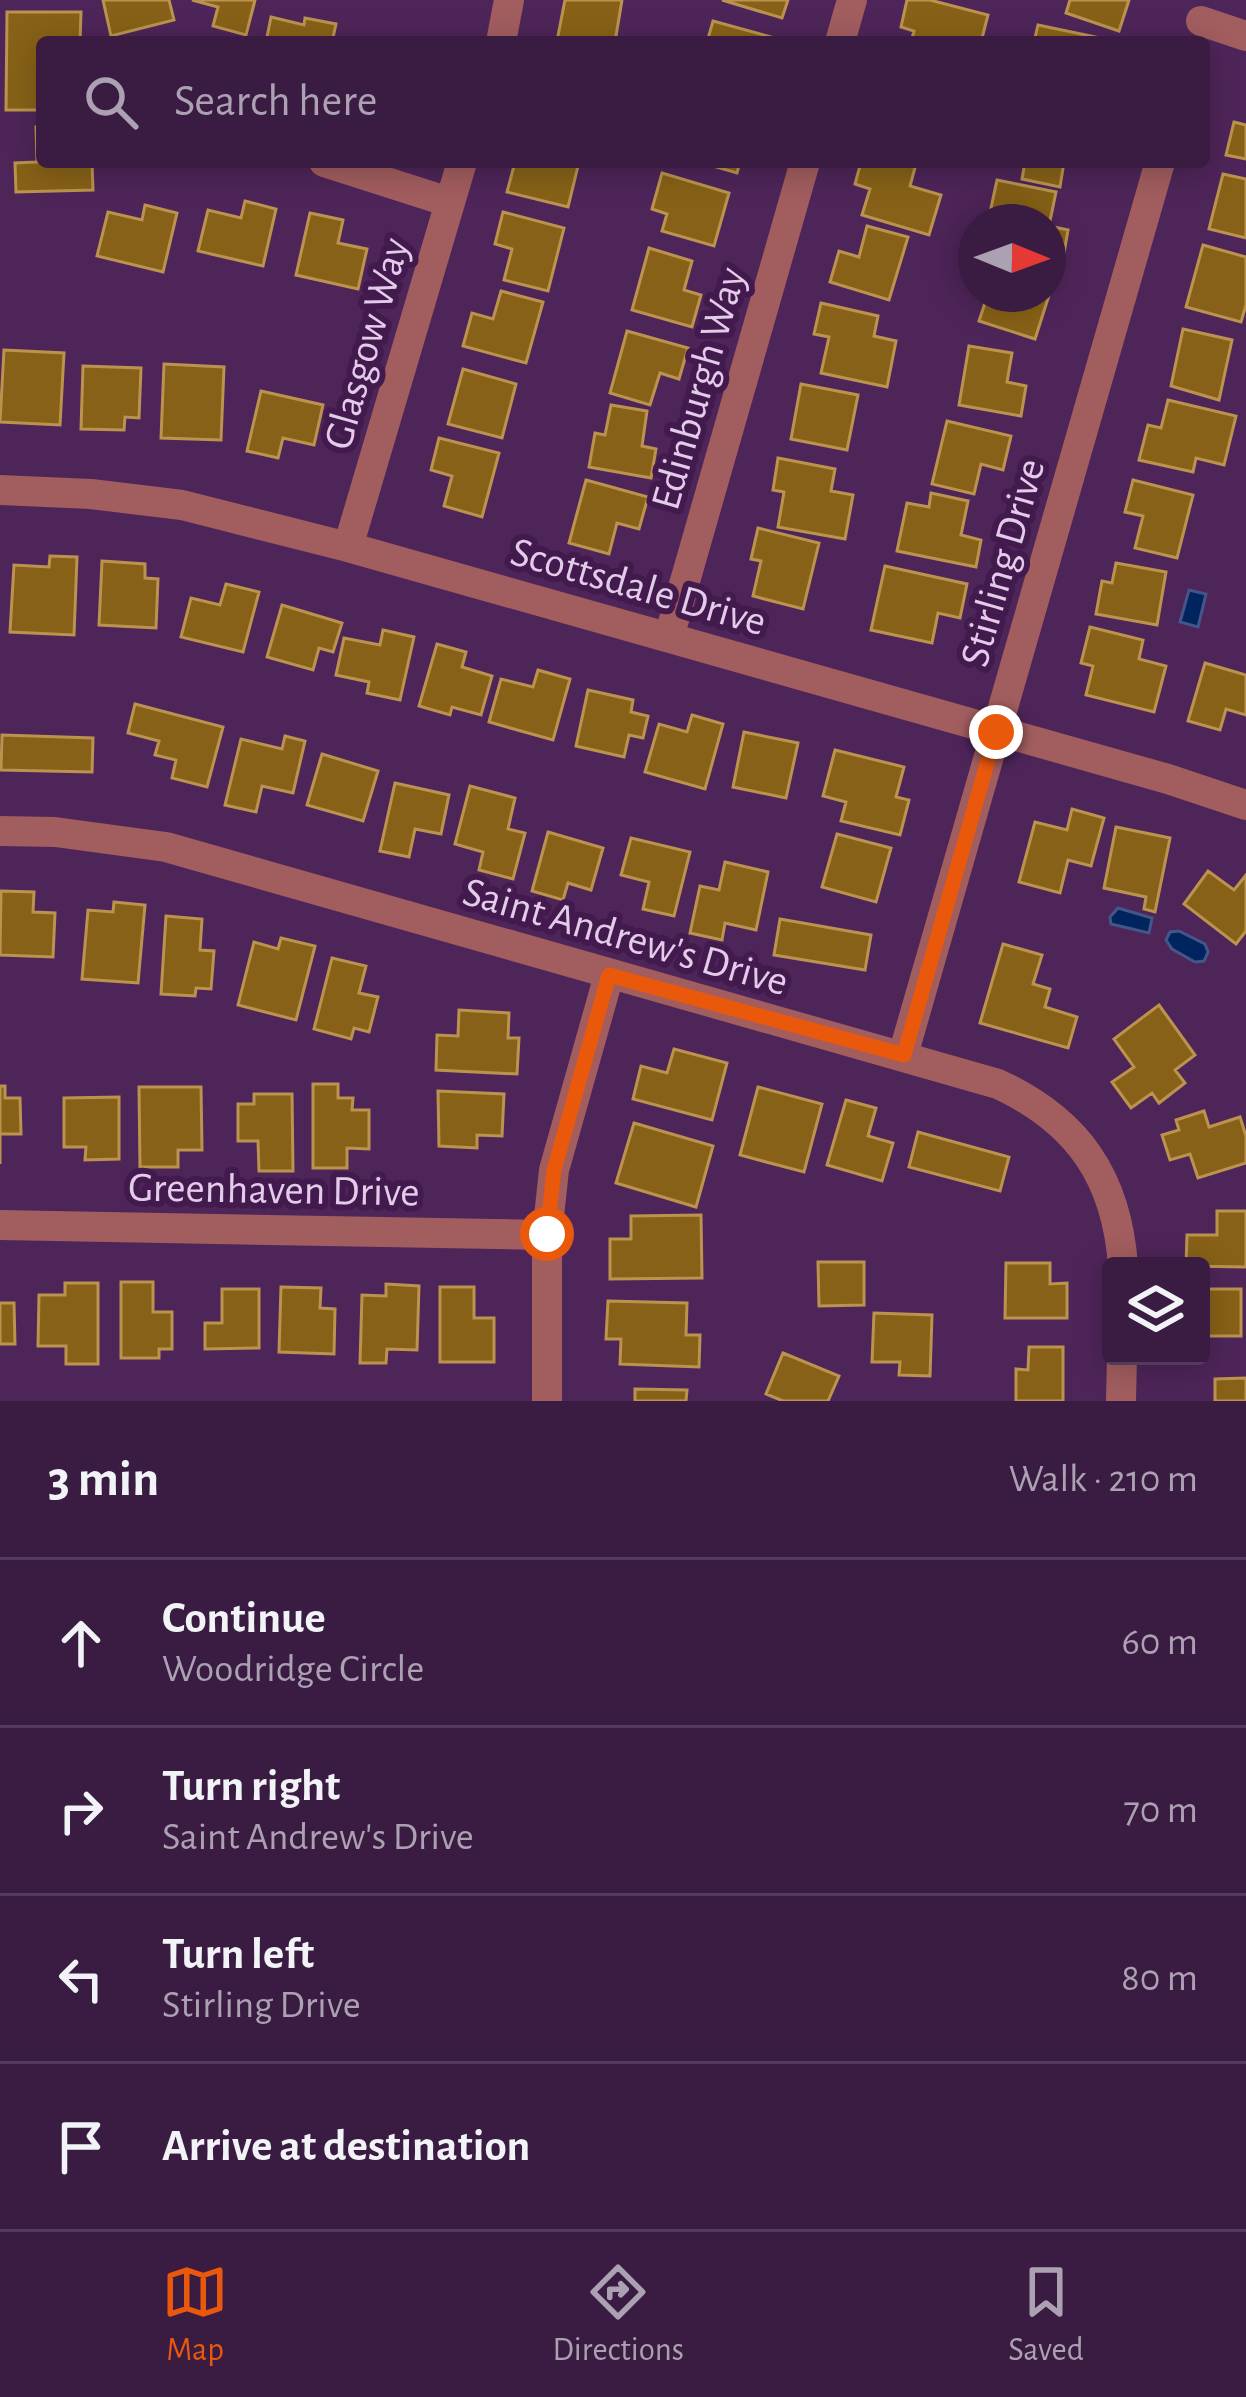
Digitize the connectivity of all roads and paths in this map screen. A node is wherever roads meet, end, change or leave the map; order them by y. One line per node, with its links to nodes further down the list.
1 (509, 0): 4 (street)
2 (852, 0): 5 (street)
3 (1201, 21): 6 (street)
4 (502, 36)
5 (842, 36)
6 (1246, 36)
7 (343, 168): 11 (street)
8 (460, 168): 11 (street, Glasgow Way)
9 (804, 168): 14 (street, Edinburgh Way)
10 (1158, 168): 15 (street, Stirling Drive)
11 (449, 202): 13 (street, Glasgow Way)
12 (0, 490): 13 (street, Scottsdale Drive)
13 (348, 547): 14 (street, Scottsdale Drive)
14 (669, 637): 15 (street, Scottsdale Drive)
15 (996, 732): 16 (street, Scottsdale Drive); 19 (street, Stirling Drive)
16 (1246, 805)
17 (0, 831): 18 (street, Saint Andrew's Drive)
18 (609, 975): 19 (street, Saint Andrew's Drive); 21 (street)
19 (904, 1055): 22 (street, Saint Andrew's Drive)
20 (0, 1225): 21 (street, Greenhaven Drive)
21 (547, 1234): 24 (street)
22 (1122, 1257)
23 (1122, 1365): 25 (street)
24 (547, 1401)
25 (1121, 1401)

